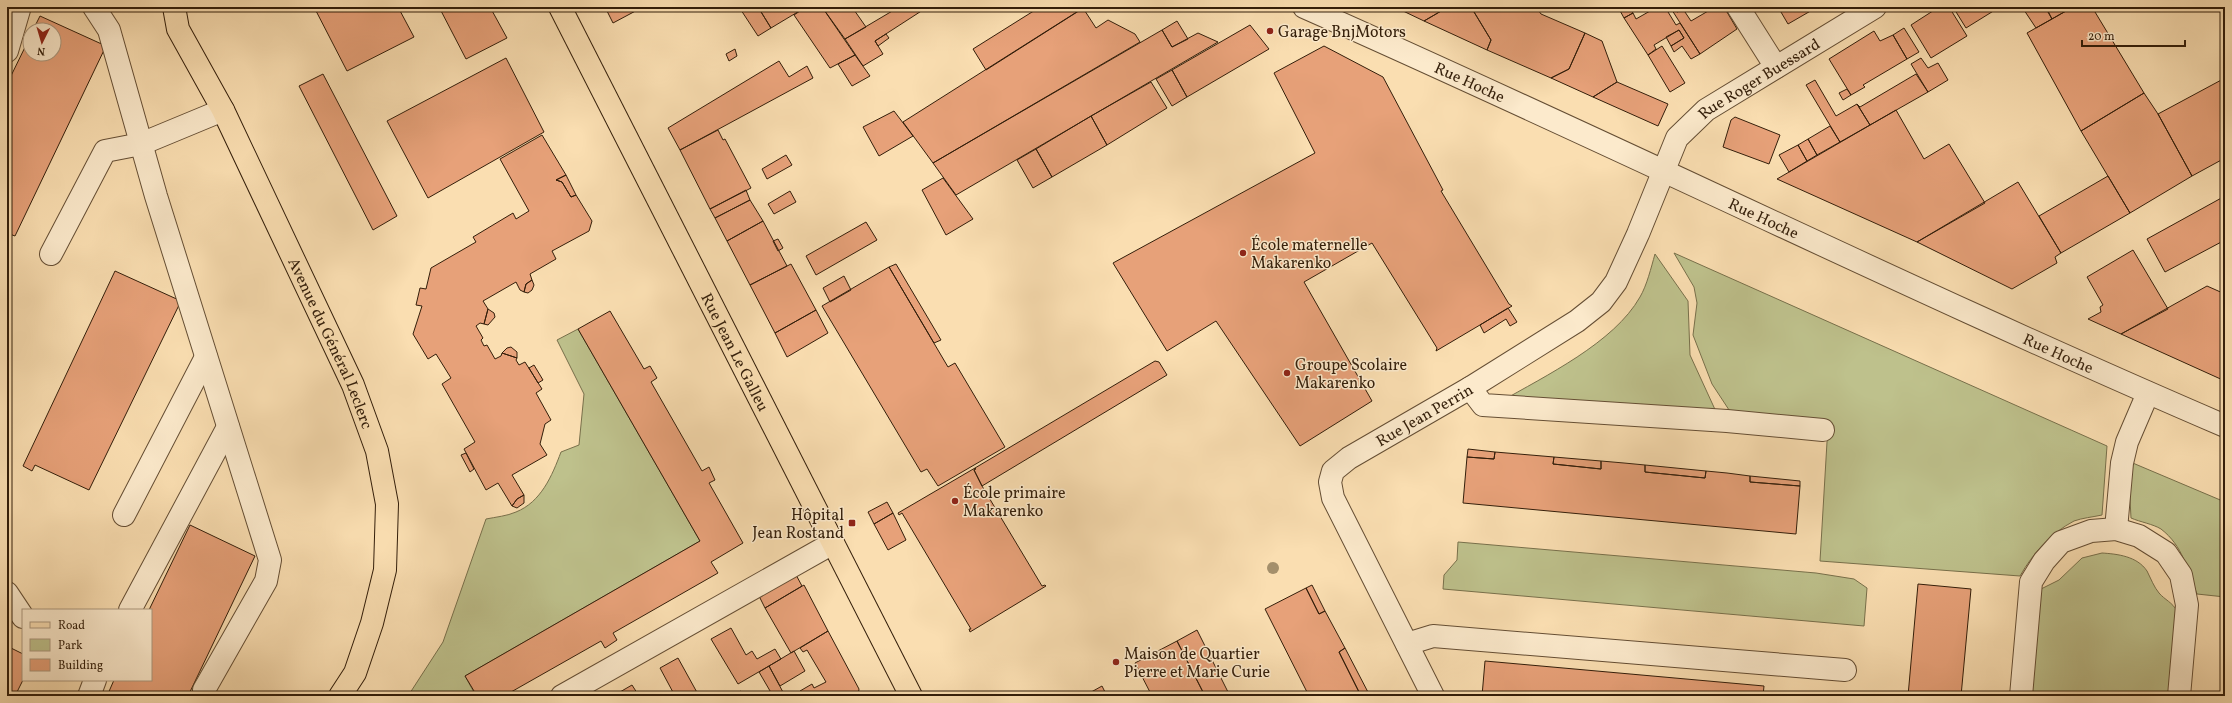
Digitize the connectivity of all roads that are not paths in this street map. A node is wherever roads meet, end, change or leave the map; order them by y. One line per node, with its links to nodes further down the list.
1 (94, 7): 11 (street)
2 (174, 7): 10 (main road, Avenue du Général Leclerc)
3 (560, 7): 22 (main road, Rue Jean Le Galleu)
4 (1304, 7): 12 (street, Rue Hoche)
5 (1738, 7): 9 (street)
6 (1875, 7): 9 (street, Rue Roger Buessard)
7 (17, 11): 8 (street)
8 (7, 51)
9 (1776, 67): 12 (street, Rue Roger Buessard)
10 (224, 110): 11 (street); 31 (main road, Avenue du Général Leclerc)
11 (140, 144): 13 (street); 14 (street)
12 (1664, 170): 15 (street, Rue Jean Perrin); 16 (street, Rue Hoche)
13 (51, 254)
14 (206, 357): 18 (street); 20 (street)
15 (1470, 388): 19 (street); 26 (street, Rue Jean Perrin)
16 (2148, 393): 17 (street, Rue Hoche); 21 (street)
17 (2225, 426)
18 (228, 427): 24 (street); 29 (street)
19 (1823, 430)
20 (124, 515)
21 (2116, 529): 35 (street); 36 (street)
22 (833, 543): 32 (street); 33 (main road, Rue Jean Le Galleu)
23 (7, 594): 25 (street)
24 (131, 609)
25 (22, 616)
26 (1407, 644): 27 (street); 34 (street, Rue Jean Perrin)
27 (1845, 670)
28 (95, 681): 30 (street)
29 (204, 690)
30 (89, 696)
31 (340, 696)
32 (562, 696)
33 (911, 696)
34 (1433, 696)
35 (2021, 696)
36 (2179, 696)

